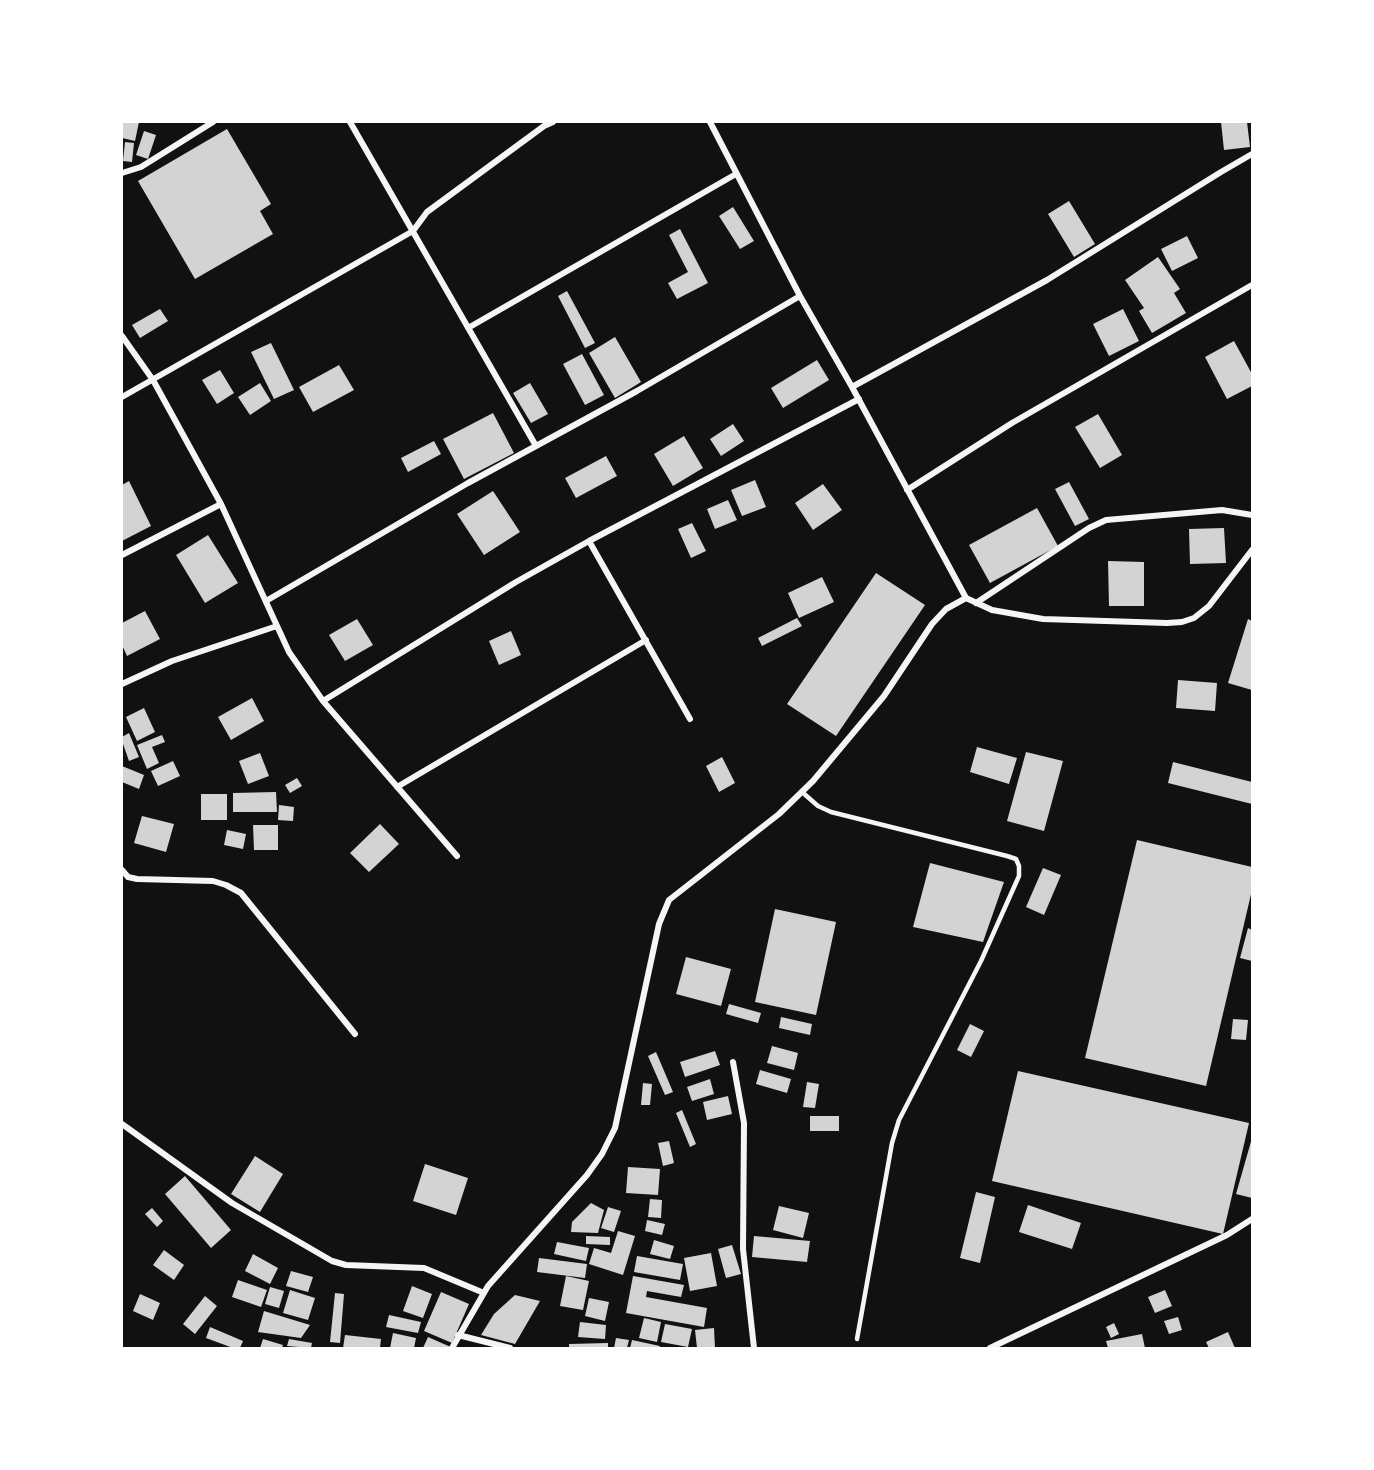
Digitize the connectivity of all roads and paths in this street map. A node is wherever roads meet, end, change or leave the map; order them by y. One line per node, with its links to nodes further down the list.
1 (213, 122): 6 (street)
2 (350, 122): 8 (street)
3 (553, 122): 8 (street)
4 (710, 122): 7 (street)
5 (1252, 154): 14 (street)
6 (122, 173)
7 (736, 174): 10 (street); 11 (street)
8 (413, 231): 11 (street); 13 (street)
9 (1252, 285): 18 (street)
10 (800, 296): 14 (street); 17 (street)
11 (468, 328): 17 (street)
12 (122, 336): 13 (street)
13 (153, 380): 15 (street); 19 (street)
14 (852, 387): 16 (street)
15 (122, 397)
16 (859, 399): 18 (street); 21 (street)
17 (536, 446): 25 (street)
18 (907, 490): 24 (street)
19 (220, 504): 23 (street); 25 (street)
20 (1252, 514): 26 (street)
21 (589, 541): 28 (street); 30 (street)
22 (1252, 550): 26 (street)
23 (122, 555)
24 (966, 598): 26 (street); 33 (street)
25 (266, 601): 27 (street)
26 (976, 603)
27 (277, 626): 29 (street); 30 (street)
28 (645, 640): 31 (street); 32 (street)
29 (122, 684)
30 (323, 701): 32 (street)
31 (690, 719)
32 (397, 787): 34 (street)
33 (802, 792): 40 (street); 42 (lane)
34 (457, 856)
35 (122, 870): 36 (street)
36 (355, 1034)
37 (733, 1062): 45 (street)
38 (122, 1124): 40 (street)
39 (1252, 1219): 46 (street)
40 (484, 1293): 41 (street)
41 (458, 1335): 43 (street); 44 (street)
42 (857, 1340)
43 (452, 1348)
44 (510, 1348)
45 (754, 1348)
46 (990, 1348)

